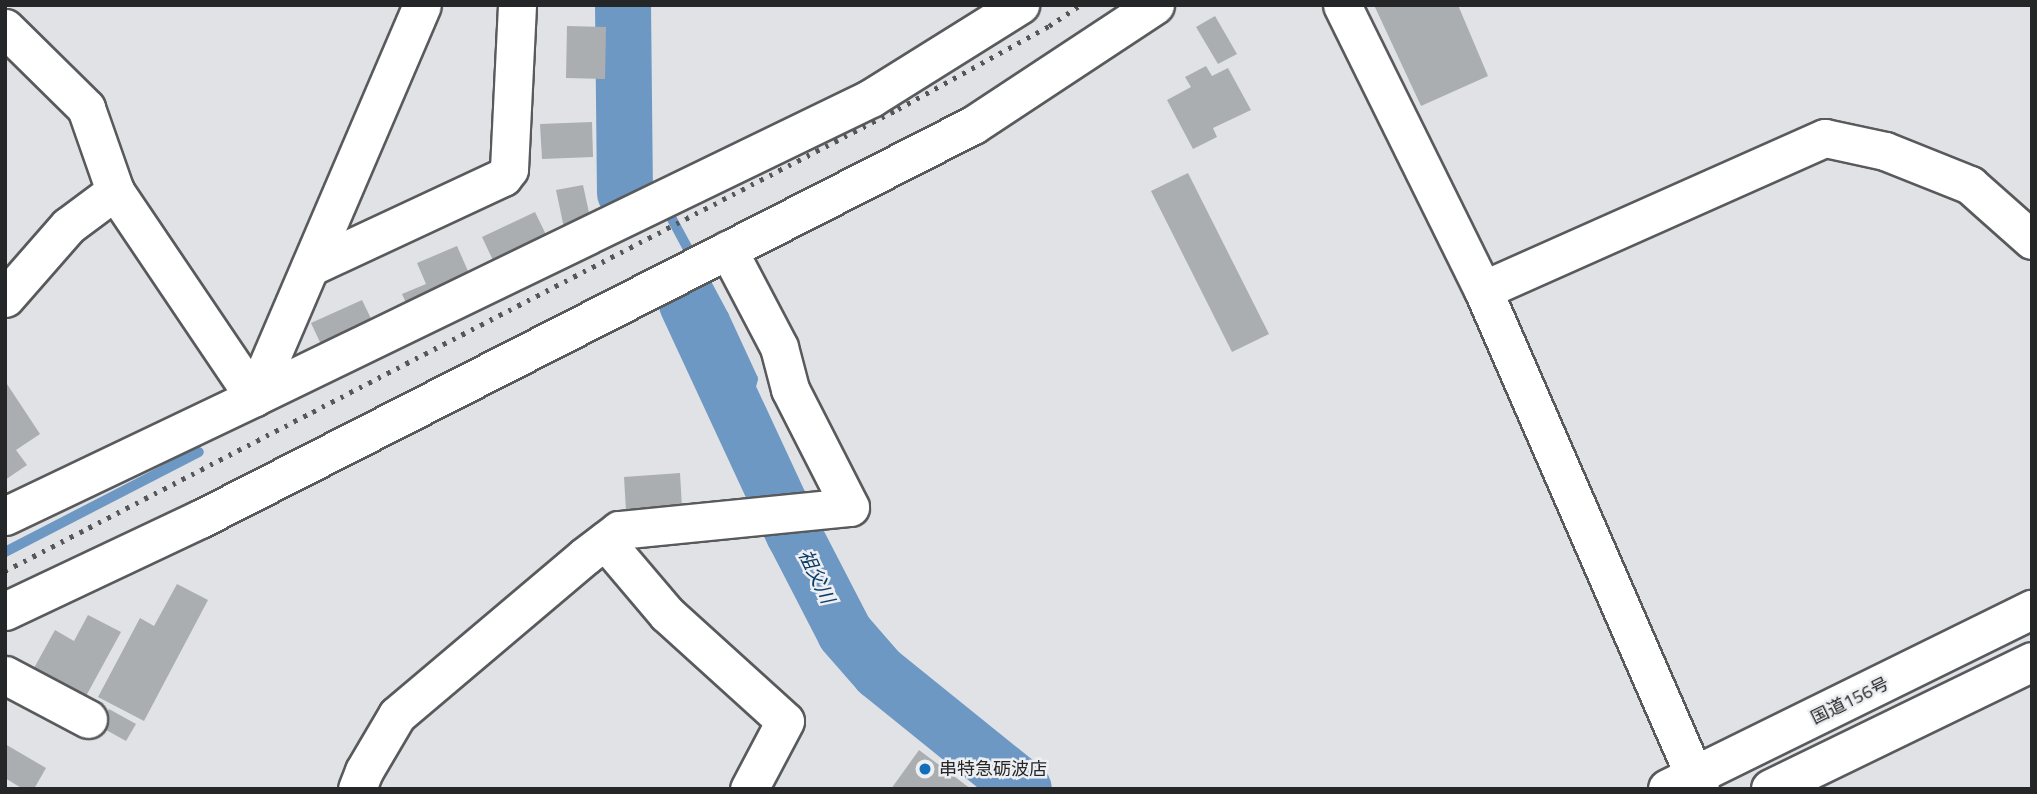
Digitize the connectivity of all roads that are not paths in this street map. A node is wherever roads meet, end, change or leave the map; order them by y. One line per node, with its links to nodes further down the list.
1 (422, 5): 10 (street)
2 (517, 5): 10 (street)
3 (1020, 5): 13 (street)
4 (1155, 5): 9 (street)
5 (1342, 5): 11 (street)
6 (5, 28): 7 (street)
7 (115, 191): 12 (street); 13 (street)
8 (2032, 240): 11 (street)
9 (728, 250): 15 (street); 17 (street)
10 (310, 267): 13 (street)
11 (1483, 290): 21 (street)
12 (5, 298)
13 (254, 397): 14 (street)
14 (5, 516)
15 (605, 541): 22 (street); 23 (street)
16 (2032, 610): 21 (highway, 国道156号)
17 (5, 611)
18 (2032, 662): 24 (highway)
19 (5, 675): 20 (street)
20 (88, 719)
21 (1687, 784)
22 (357, 789)
23 (749, 789)
24 (1771, 789)

